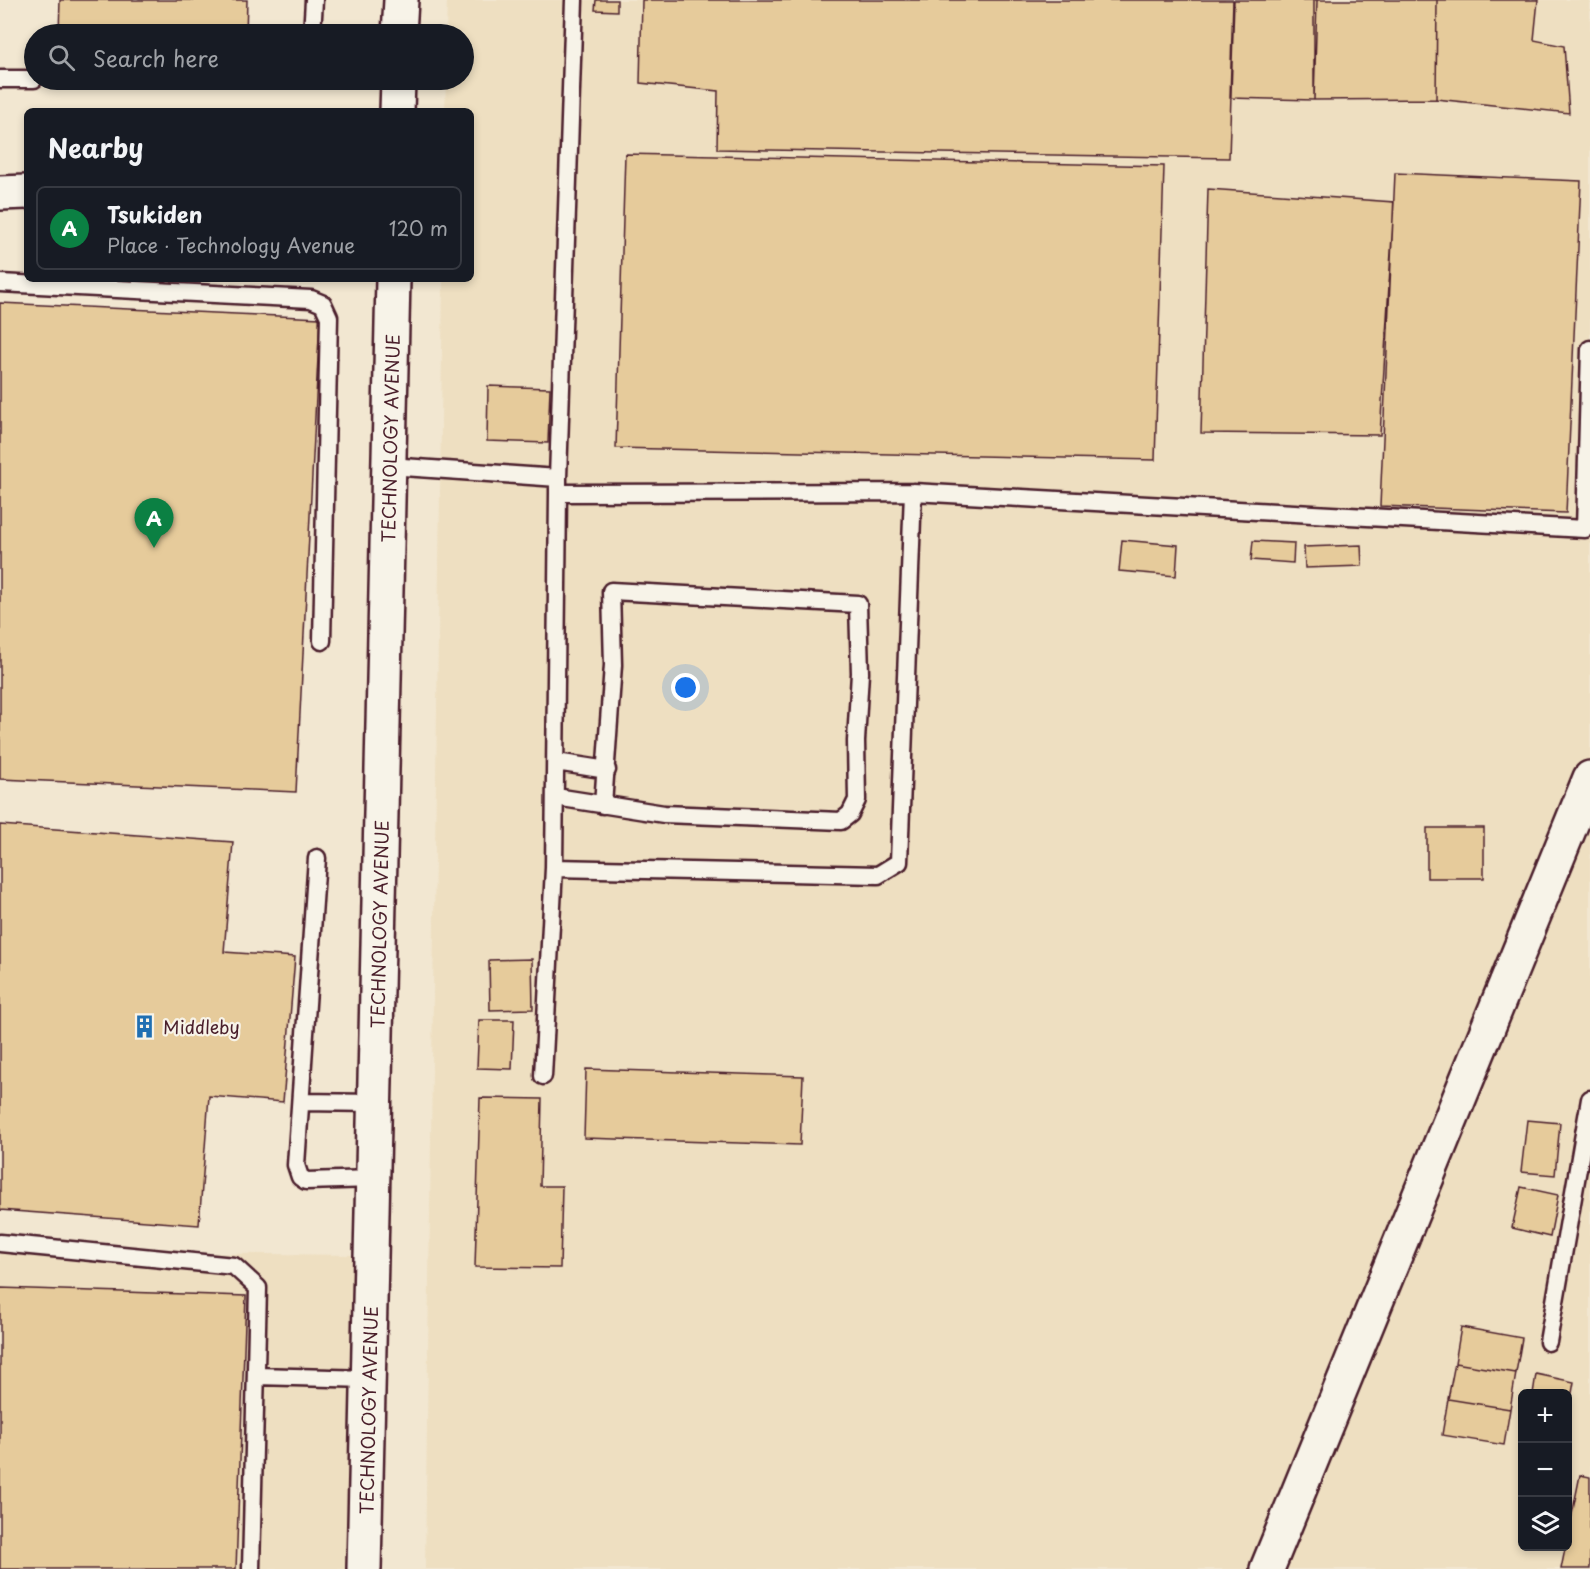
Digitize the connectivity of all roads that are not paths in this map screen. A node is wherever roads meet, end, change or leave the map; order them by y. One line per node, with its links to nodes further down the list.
1 (314, 0): 4 (lane)
2 (401, 0): 5 (street)
3 (574, 0): 16 (lane)
4 (313, 24)
5 (400, 24)
6 (0, 79): 7 (lane)
7 (24, 79)
8 (398, 90): 9 (street)
9 (397, 108)
10 (24, 192): 11 (street)
11 (0, 193)
12 (393, 282): 15 (street, TECHNOLOGY AVENUE)
13 (0, 283): 18 (lane)
14 (1590, 349): 17 (lane)
15 (389, 466): 16 (lane); 29 (street, TECHNOLOGY AVENUE)
16 (558, 486): 17 (lane); 19 (lane)
17 (913, 492): 25 (lane)
18 (322, 641)
19 (556, 762): 20 (lane); 22 (lane)
20 (607, 770): 23 (lane); 23 (lane)
21 (1590, 778): 37 (street)
22 (556, 796): 23 (lane); 25 (lane)
23 (603, 805)
24 (317, 858): 28 (lane)
25 (554, 868): 26 (lane)
26 (543, 1076)
27 (1590, 1099): 32 (lane)
28 (302, 1102): 29 (lane); 30 (lane)
29 (375, 1103): 30 (street, TECHNOLOGY AVENUE)
30 (373, 1179): 34 (street, TECHNOLOGY AVENUE)
31 (0, 1243): 33 (lane)
32 (1548, 1342)
33 (256, 1376): 34 (lane); 35 (lane)
34 (369, 1380): 36 (street, TECHNOLOGY AVENUE)
35 (251, 1569)
36 (364, 1569)
37 (1267, 1569)

